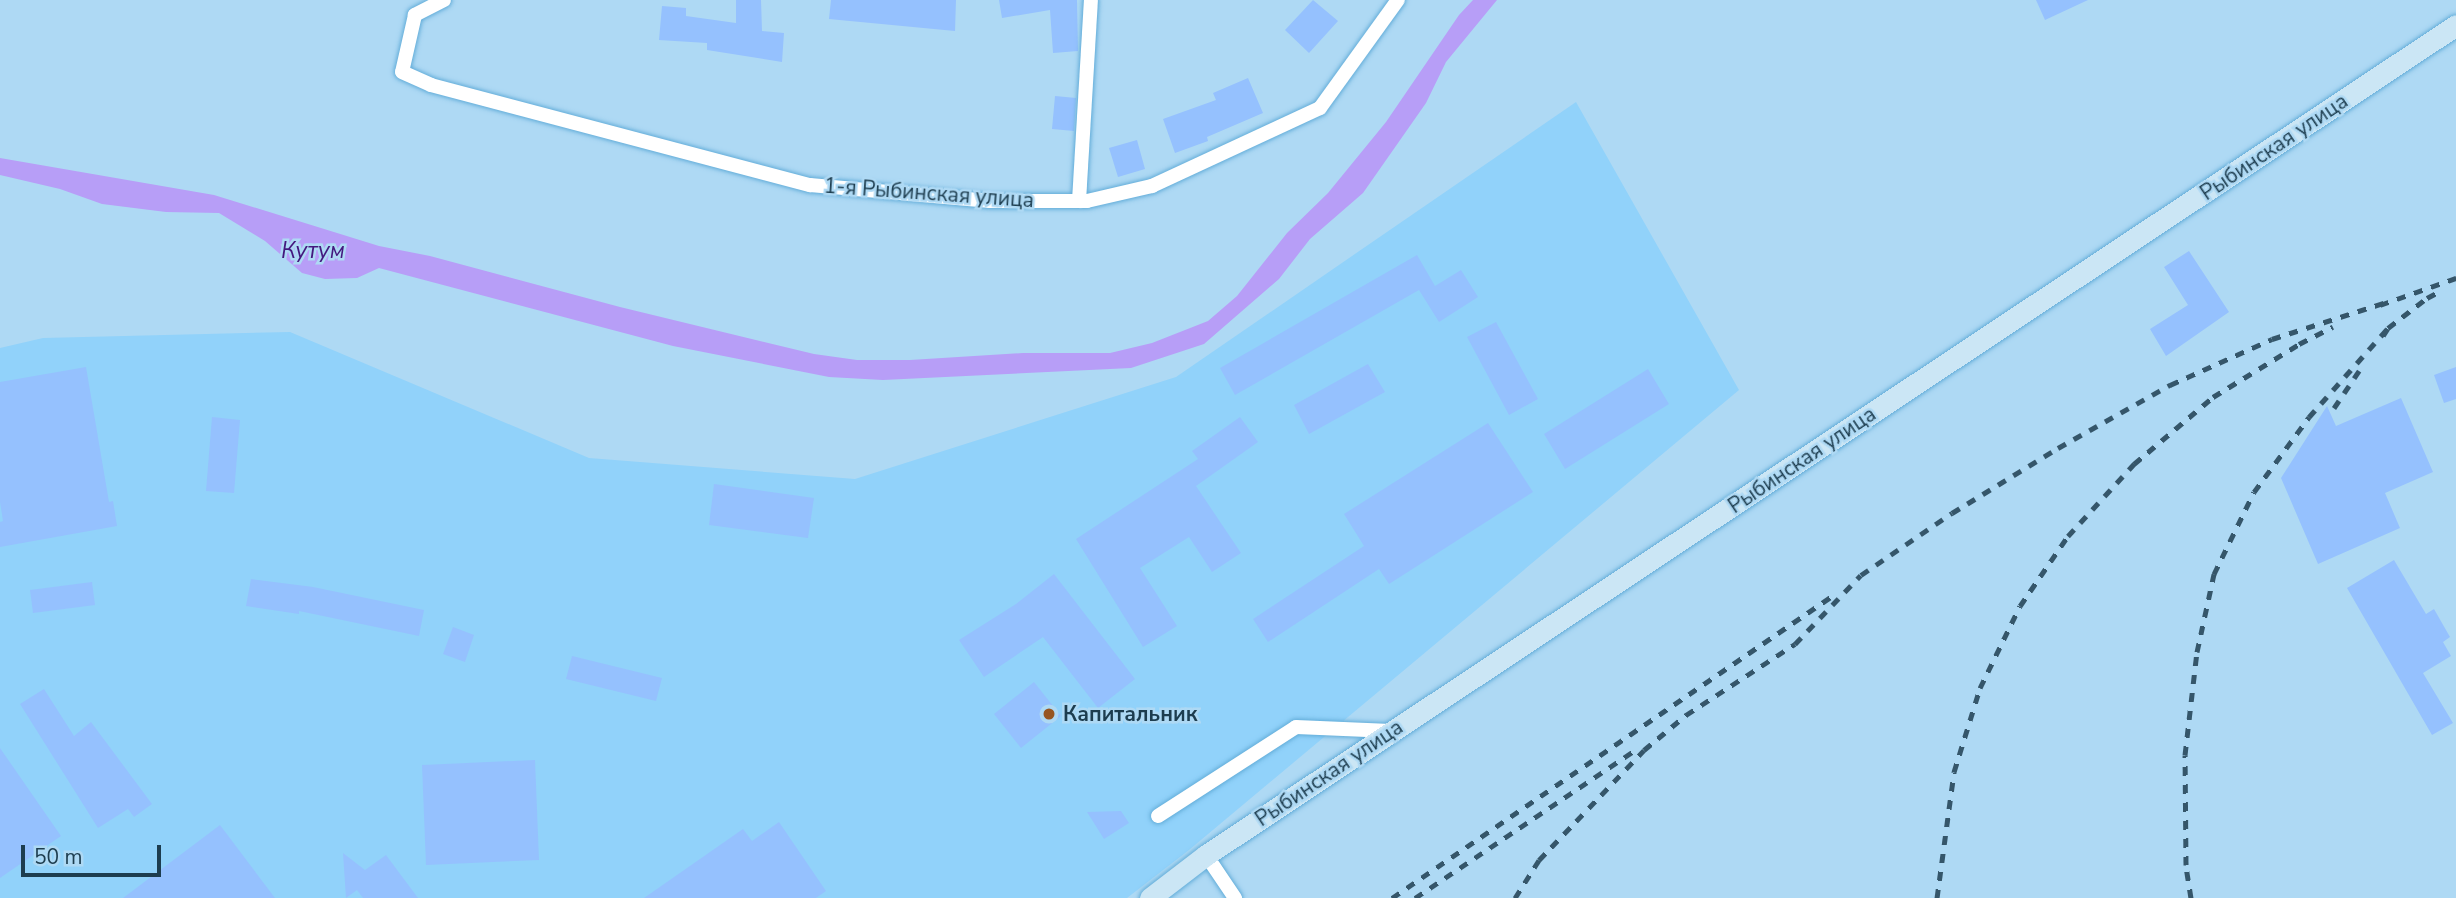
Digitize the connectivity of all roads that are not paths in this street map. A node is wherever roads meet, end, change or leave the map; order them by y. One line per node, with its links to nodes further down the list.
1 (444, 0): 5 (street, 1-я Рыбинская улица)
2 (1091, 0): 5 (street)
3 (1398, 0): 5 (street, 1-я Рыбинская улица)
4 (2456, 25): 6 (main road, Рыбинская улица)
5 (1079, 201)
6 (1393, 731): 7 (street); 8 (main road, Рыбинская улица)
7 (1158, 816)
8 (1206, 855): 9 (main road, Рыбинская улица); 10 (street)
9 (1150, 898)
10 (1235, 898)

